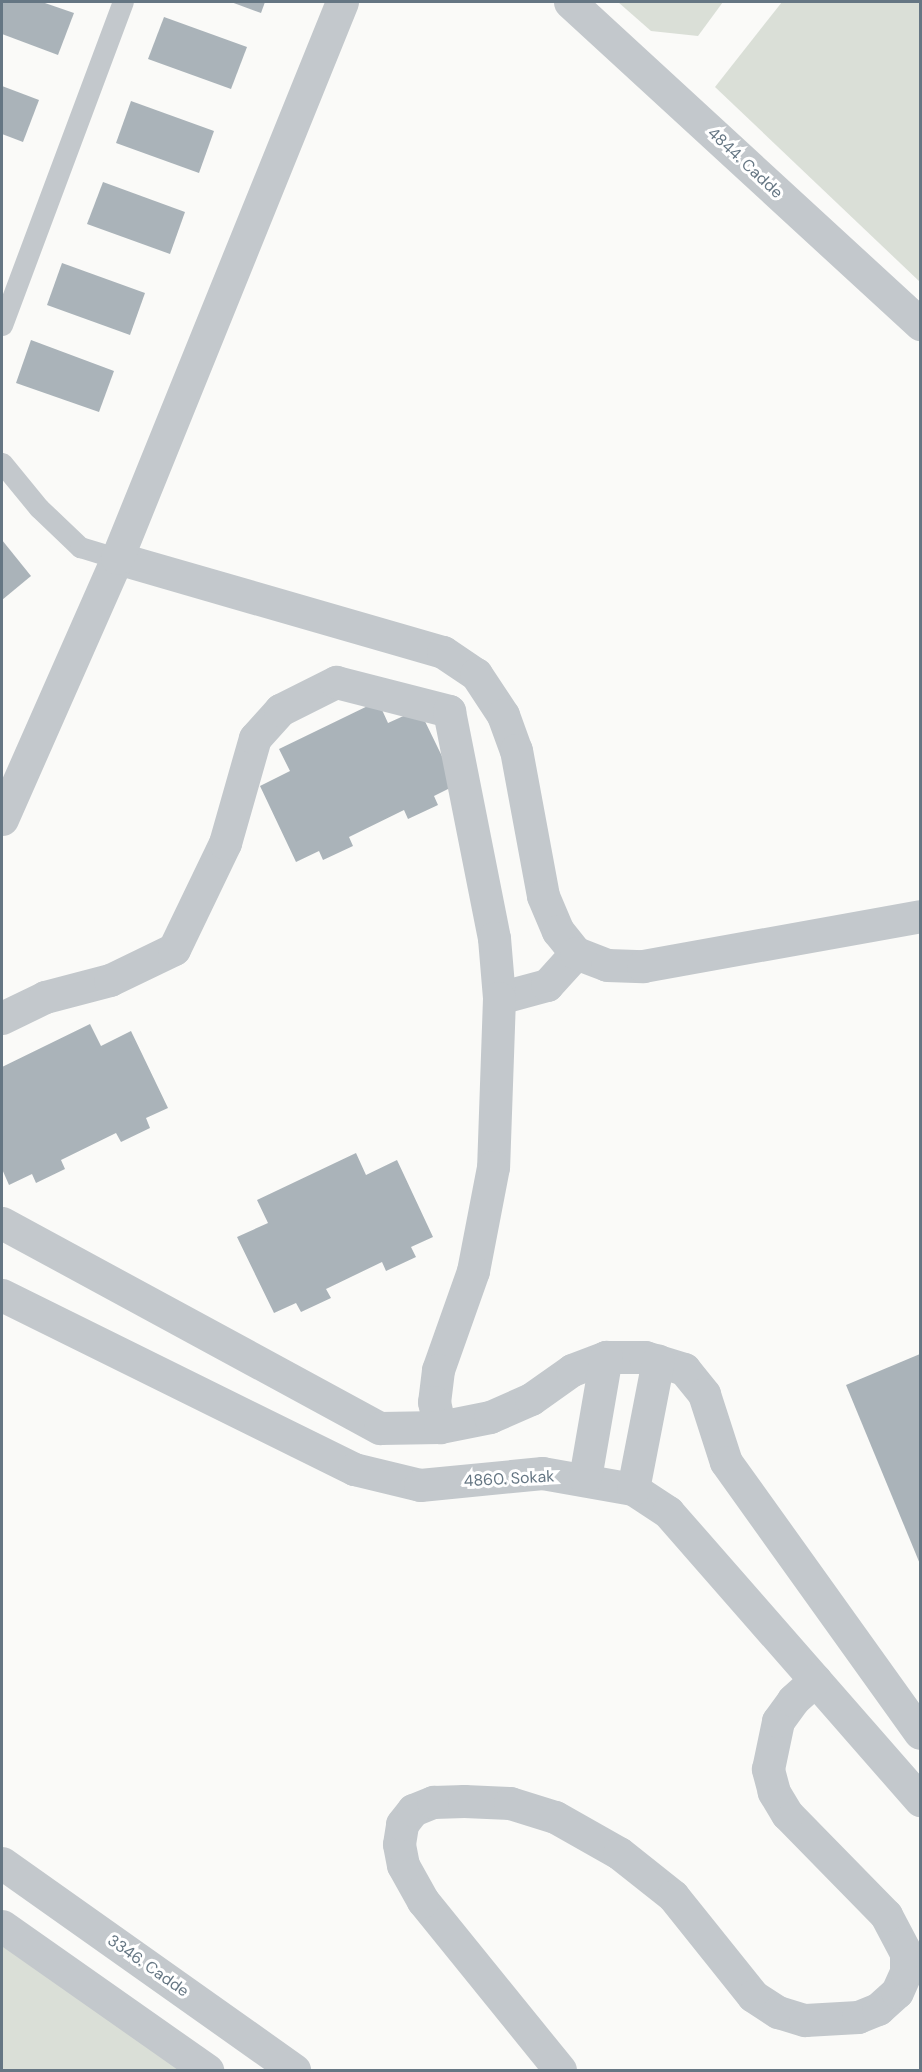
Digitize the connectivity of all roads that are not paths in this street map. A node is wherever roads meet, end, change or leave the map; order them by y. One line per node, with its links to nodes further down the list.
1 (123, 2): 5 (lane)
2 (342, 2): 7 (street)
3 (570, 2): 4 (street, 4844. Cadde)
4 (921, 324)
5 (2, 325)
6 (2, 463): 7 (lane)
7 (117, 558): 8 (street); 10 (street)
8 (2, 819)
9 (921, 915): 10 (street)
10 (576, 953): 11 (street)
11 (499, 998): 12 (street); 17 (street)
12 (2, 1018)
13 (2, 1223): 17 (street)
14 (2, 1295): 18 (street, 4860. Sokak)
15 (606, 1357): 16 (street); 17 (street); 18 (street)
16 (658, 1360): 19 (street); 21 (street)
17 (440, 1427)
18 (585, 1478): 19 (street, 4860. Sokak)
19 (633, 1489): 20 (street, 4860. Sokak)
20 (815, 1680): 22 (street, 4860. Sokak); 27 (street)
21 (921, 1733)
22 (921, 1800)
23 (2, 1863): 26 (street, 3346. Cadde)
24 (2, 1926): 25 (street)
25 (207, 2070)
26 (294, 2070)
27 (560, 2070)

